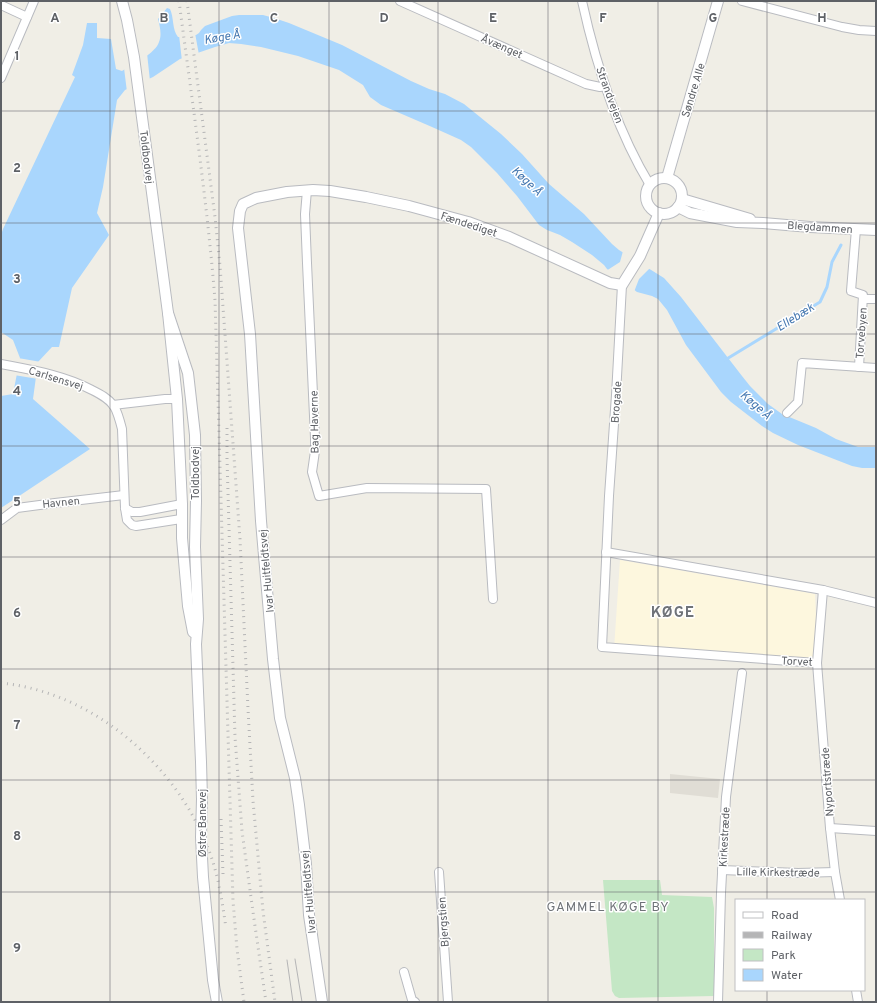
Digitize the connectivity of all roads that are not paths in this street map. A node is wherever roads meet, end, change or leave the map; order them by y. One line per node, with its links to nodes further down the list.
1 (34, 1): 8 (street)
2 (122, 1): 23 (street, Toldbodvej)
3 (400, 1): 12 (street, Åvænget)
4 (582, 1): 12 (street, Strandvejen)
5 (718, 1): 13 (street, Søndre Alle)
6 (742, 1): 9 (street)
7 (1, 5): 8 (street)
8 (27, 17): 10 (street)
9 (876, 31)
10 (3, 67): 11 (street)
11 (1, 78)
12 (605, 86): 14 (street, Strandvejen)
13 (666, 178): 14 (street); 16 (street)
14 (650, 185): 17 (street)
15 (307, 190): 20 (street, Fændediget); 39 (street, Bag Haverne); 54 (street, Ivar Huitfeldtsvej)
16 (680, 203): 17 (street); 18 (street, Blegdammen)
17 (659, 213): 20 (street, Brogade)
18 (856, 229): 19 (street, Blegdammen); 21 (street, Torvebyen)
19 (876, 230)
20 (622, 285): 37 (street, Brogade)
21 (863, 299): 22 (street, Torvebyen); 25 (street, Torvebyen)
22 (876, 299)
23 (168, 313): 27 (street, Toldbodvej); 31 (street, Toldbodvej)
24 (4, 365): 28 (street, Carlsensvej)
25 (859, 367): 26 (street, Torvebyen); 29 (street, Torvebyen)
26 (876, 368)
27 (177, 399): 28 (street); 32 (street, Toldbodvej)
28 (113, 405): 30 (street)
29 (787, 413)
30 (124, 495): 33 (street); 36 (street, Havnen)
31 (196, 501): 32 (street); 34 (street, Toldbodvej)
32 (182, 504): 33 (street); 35 (street, Toldbodvej)
33 (125, 508): 35 (street)
34 (195, 517): 35 (street); 41 (street, Østre Banevej)
35 (181, 518): 41 (street, Østre Banevej)
36 (1, 520)
37 (606, 552): 38 (street); 42 (street, Torvet)
38 (823, 590): 40 (street); 42 (street, Torvet)
39 (492, 599)
40 (876, 603)
41 (196, 644): 53 (street, Østre Banevej)
42 (818, 663): 44 (street, Nyportstræde)
43 (742, 673): 46 (street, Kirkestræde)
44 (830, 828): 45 (street); 48 (street, Nyportstræde)
45 (876, 830)
46 (722, 870): 48 (street, Lille Kirkestræde); 56 (street, Kirkestræde)
47 (439, 872): 55 (street, Bjergstien)
48 (835, 872): 49 (street, Nyportstræde)
49 (840, 899)
50 (404, 972): 52 (street)
51 (856, 991): 57 (street)
52 (412, 1001)
53 (217, 1002)
54 (322, 1002)
55 (448, 1002)
56 (718, 1002)
57 (858, 1002)

